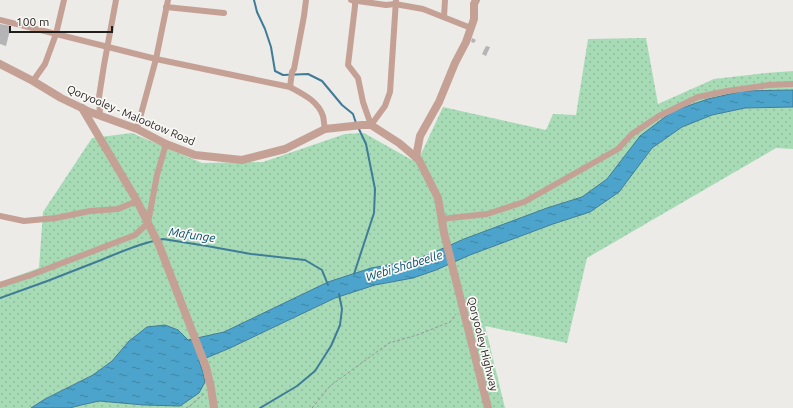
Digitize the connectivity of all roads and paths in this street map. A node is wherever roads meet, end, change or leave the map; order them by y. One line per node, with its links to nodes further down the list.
1 (64, 0): 14 (street)
2 (116, 0): 15 (street)
3 (306, 0): 20 (street)
4 (351, 0): 5 (street)
5 (355, 0): 8 (street); 23 (street)
6 (445, 0): 11 (street)
7 (476, 0): 13 (street)
8 (396, 2): 11 (street); 23 (street)
9 (167, 3): 10 (street); 16 (street)
10 (224, 13)
11 (444, 17): 13 (street)
12 (0, 20): 14 (street)
13 (471, 28): 27 (street)
14 (56, 34): 15 (street); 18 (street)
15 (108, 47): 16 (street); 22 (street)
16 (156, 59): 20 (street); 24 (street)
17 (0, 64): 18 (street, Qoryooley - Malootow Road)
18 (33, 81): 21 (street, Qoryooley - Malootow Road)
19 (793, 84): 30 (street)
20 (290, 87): 25 (street)
21 (81, 107): 22 (street, Qoryooley - Malootow Road); 28 (street)
22 (100, 115): 24 (street, Qoryooley - Malootow Road)
23 (371, 125): 25 (street, Qoryooley - Malootow Road); 27 (street)
24 (137, 129): 26 (street, Qoryooley - Malootow Road)
25 (325, 129): 26 (street, Qoryooley - Malootow Road)
26 (166, 144): 31 (street)
27 (416, 157): 30 (street)
28 (136, 200): 29 (street); 31 (street)
29 (0, 216)
30 (441, 219): 33 (street, Qoryooley Highway)
31 (148, 222): 32 (street); 34 (street)
32 (0, 285)
33 (463, 306): 37 (path); 38 (street, Qoryooley Highway)
34 (211, 388): 35 (path); 36 (street)
35 (186, 408)
36 (214, 408)
37 (312, 408)
38 (488, 408)

